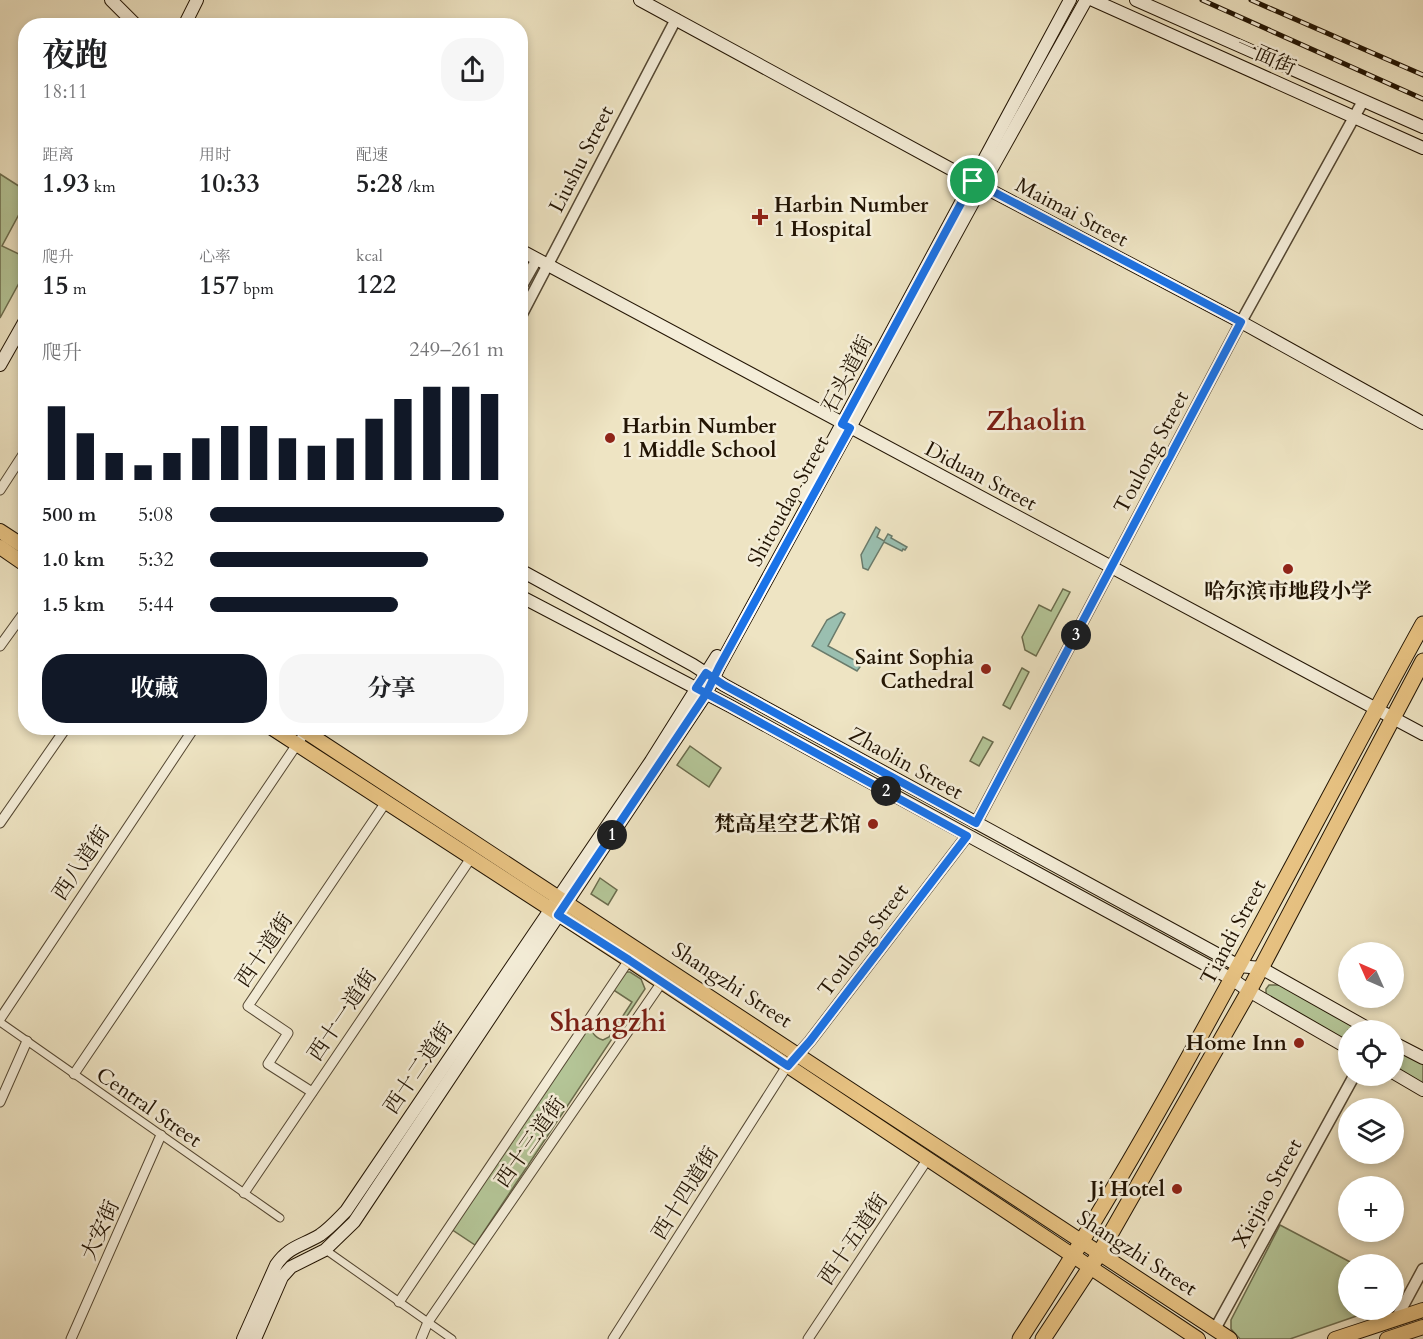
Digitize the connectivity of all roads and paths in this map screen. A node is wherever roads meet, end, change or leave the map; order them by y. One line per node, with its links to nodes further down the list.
1 (111, 0): 8 (main road)
2 (197, 0): 9 (main road)
3 (640, 0): 10 (main road, Maimai Street)
4 (1070, 0): 15 (main road)
5 (1086, 0): 15 (main road, Shitoudao Street)
6 (1093, 0): 12 (main road, 一面街)
7 (1136, 0): 11 (main road)
8 (129, 18)
9 (188, 18)
10 (676, 19): 15 (main road, Maimai Street); 17 (street, Liushu Street)
11 (1363, 101): 12 (street, Toulong Street); 13 (main road)
12 (1354, 117): 14 (main road, 一面街); 20 (street, Toulong Street)
13 (1423, 128)
14 (1423, 148)
15 (977, 184): 20 (main road, Maimai Street); 24 (main road, Shitoudao Street)
16 (528, 254): 17 (main road, Diduan Street)
17 (542, 262): 18 (street); 19 (street, Liushu Street); 24 (main road, Diduan Street)
18 (528, 279)
19 (528, 298)
20 (1241, 322): 23 (main road, Maimai Street); 31 (street, Toulong Street)
21 (18, 336): 22 (main road)
22 (0, 365)
23 (1423, 423)
24 (846, 426): 31 (main road, Diduan Street); 38 (main road, Shitoudao Street)
25 (18, 462): 26 (street)
26 (0, 490)
27 (0, 531): 28 (main road)
28 (18, 543)
29 (0, 547): 30 (main road)
30 (18, 559)
31 (1112, 568): 40 (main road, Diduan Street); 51 (street, Toulong Street)
32 (528, 574): 38 (main road, Zhaolin Street)
33 (528, 600): 39 (main road, Zhaolin Street)
34 (18, 621): 36 (street)
35 (1423, 624): 40 (highway, Tiandi Street)
36 (0, 646)
37 (1423, 661): 41 (highway, Tiandi Street)
38 (710, 676): 39 (main road, Shitoudao Street); 51 (main road, Zhaolin Street)
39 (701, 691): 52 (main road, Zhaolin Street); 54 (main road, Shitoudao Street)
40 (1376, 708): 41 (main road, Diduan Street); 58 (highway, Tiandi Street)
41 (1392, 717): 42 (main road, Diduan Street); 57 (highway, Tiandi Street)
42 (1423, 734)
43 (61, 735): 50 (street)
44 (189, 735): 62 (street, 西八道街)
45 (283, 735): 48 (main road, Shangzhi Street)
46 (301, 735): 48 (street)
47 (313, 735): 54 (main road, Shangzhi Street)
48 (296, 743): 49 (main road, Shangzhi Street); 69 (street)
49 (386, 802): 53 (main road, Shangzhi Street); 73 (street, 西十道街)
50 (0, 823)
51 (976, 823): 58 (main road, Zhaolin Street)
52 (967, 836): 58 (main road, Zhaolin Street); 66 (street, Toulong Street)
53 (471, 858): 55 (main road, Shangzhi Street); 73 (street, 西十一道街)
54 (563, 899): 55 (main road, Shitoudao Street); 66 (main road, Shangzhi Street)
55 (554, 913): 56 (main road, Shangzhi Street); 80 (main road, 西十二道街); 93 (main road, 西十二道街)
56 (629, 960): 59 (main road, Shangzhi Street); 84 (street)
57 (1261, 968): 58 (main road, Zhaolin Street); 60 (highway, Tiandi Street); 61 (main road, Zhaolin Street)
58 (1236, 973): 60 (main road, Zhaolin Street); 79 (highway, Tiandi Street)
59 (662, 982): 68 (main road, Shangzhi Street); 89 (street, 西十三道街)
60 (1249, 991): 64 (main road, Zhaolin Street); 82 (highway, Tiandi Street)
61 (1353, 1020)
62 (0, 1021): 63 (street, Central Street)
63 (27, 1041): 69 (street, Central Street); 74 (street)
64 (1338, 1042)
65 (1404, 1048): 67 (main road)
66 (798, 1054): 68 (street, Toulong Street); 79 (main road, Shangzhi Street)
67 (1423, 1058)
68 (788, 1066): 76 (main road, Shangzhi Street); 97 (street, 西十四道街)
69 (74, 1074): 75 (street, Central Street)
70 (1404, 1079): 72 (main road)
71 (1349, 1086): 91 (street, Xiejiao Street)
72 (1423, 1090)
73 (312, 1092): 77 (street, 西十一道街)
74 (0, 1102)
75 (161, 1135): 77 (street, Central Street); 92 (street, 大安街)
76 (927, 1160): 81 (main road, Shangzhi Street); 98 (street, 西十五道街)
77 (244, 1193): 78 (street, Central Street)
78 (280, 1218)
79 (1082, 1243): 81 (highway, Tiandi Street); 82 (main road, Shangzhi Street)
80 (327, 1251): 84 (street); 94 (main road, 西十二道街)
81 (1074, 1257): 82 (main road, Shangzhi Street); 99 (highway, Tiandi Street)
82 (1094, 1260): 91 (main road, Shangzhi Street); 100 (highway, Tiandi Street); 101 (main road, Shangzhi Street)
83 (1423, 1269): 85 (street)
84 (399, 1302): 89 (street)
85 (1404, 1304)
86 (1423, 1310): 87 (main road)
87 (1404, 1316)
88 (1393, 1320): 103 (main road)
89 (428, 1322): 95 (street, 西十三道街); 96 (street)
90 (1423, 1327): 104 (main road)
91 (1215, 1329): 102 (main road, Shangzhi Street)
92 (71, 1339)
93 (243, 1339)
94 (255, 1339)
95 (421, 1339)
96 (452, 1339)
97 (613, 1339)
98 (808, 1339)
99 (1020, 1339)
100 (1043, 1339)
101 (1198, 1339)
102 (1230, 1339)
103 (1335, 1339)
104 (1386, 1339)

